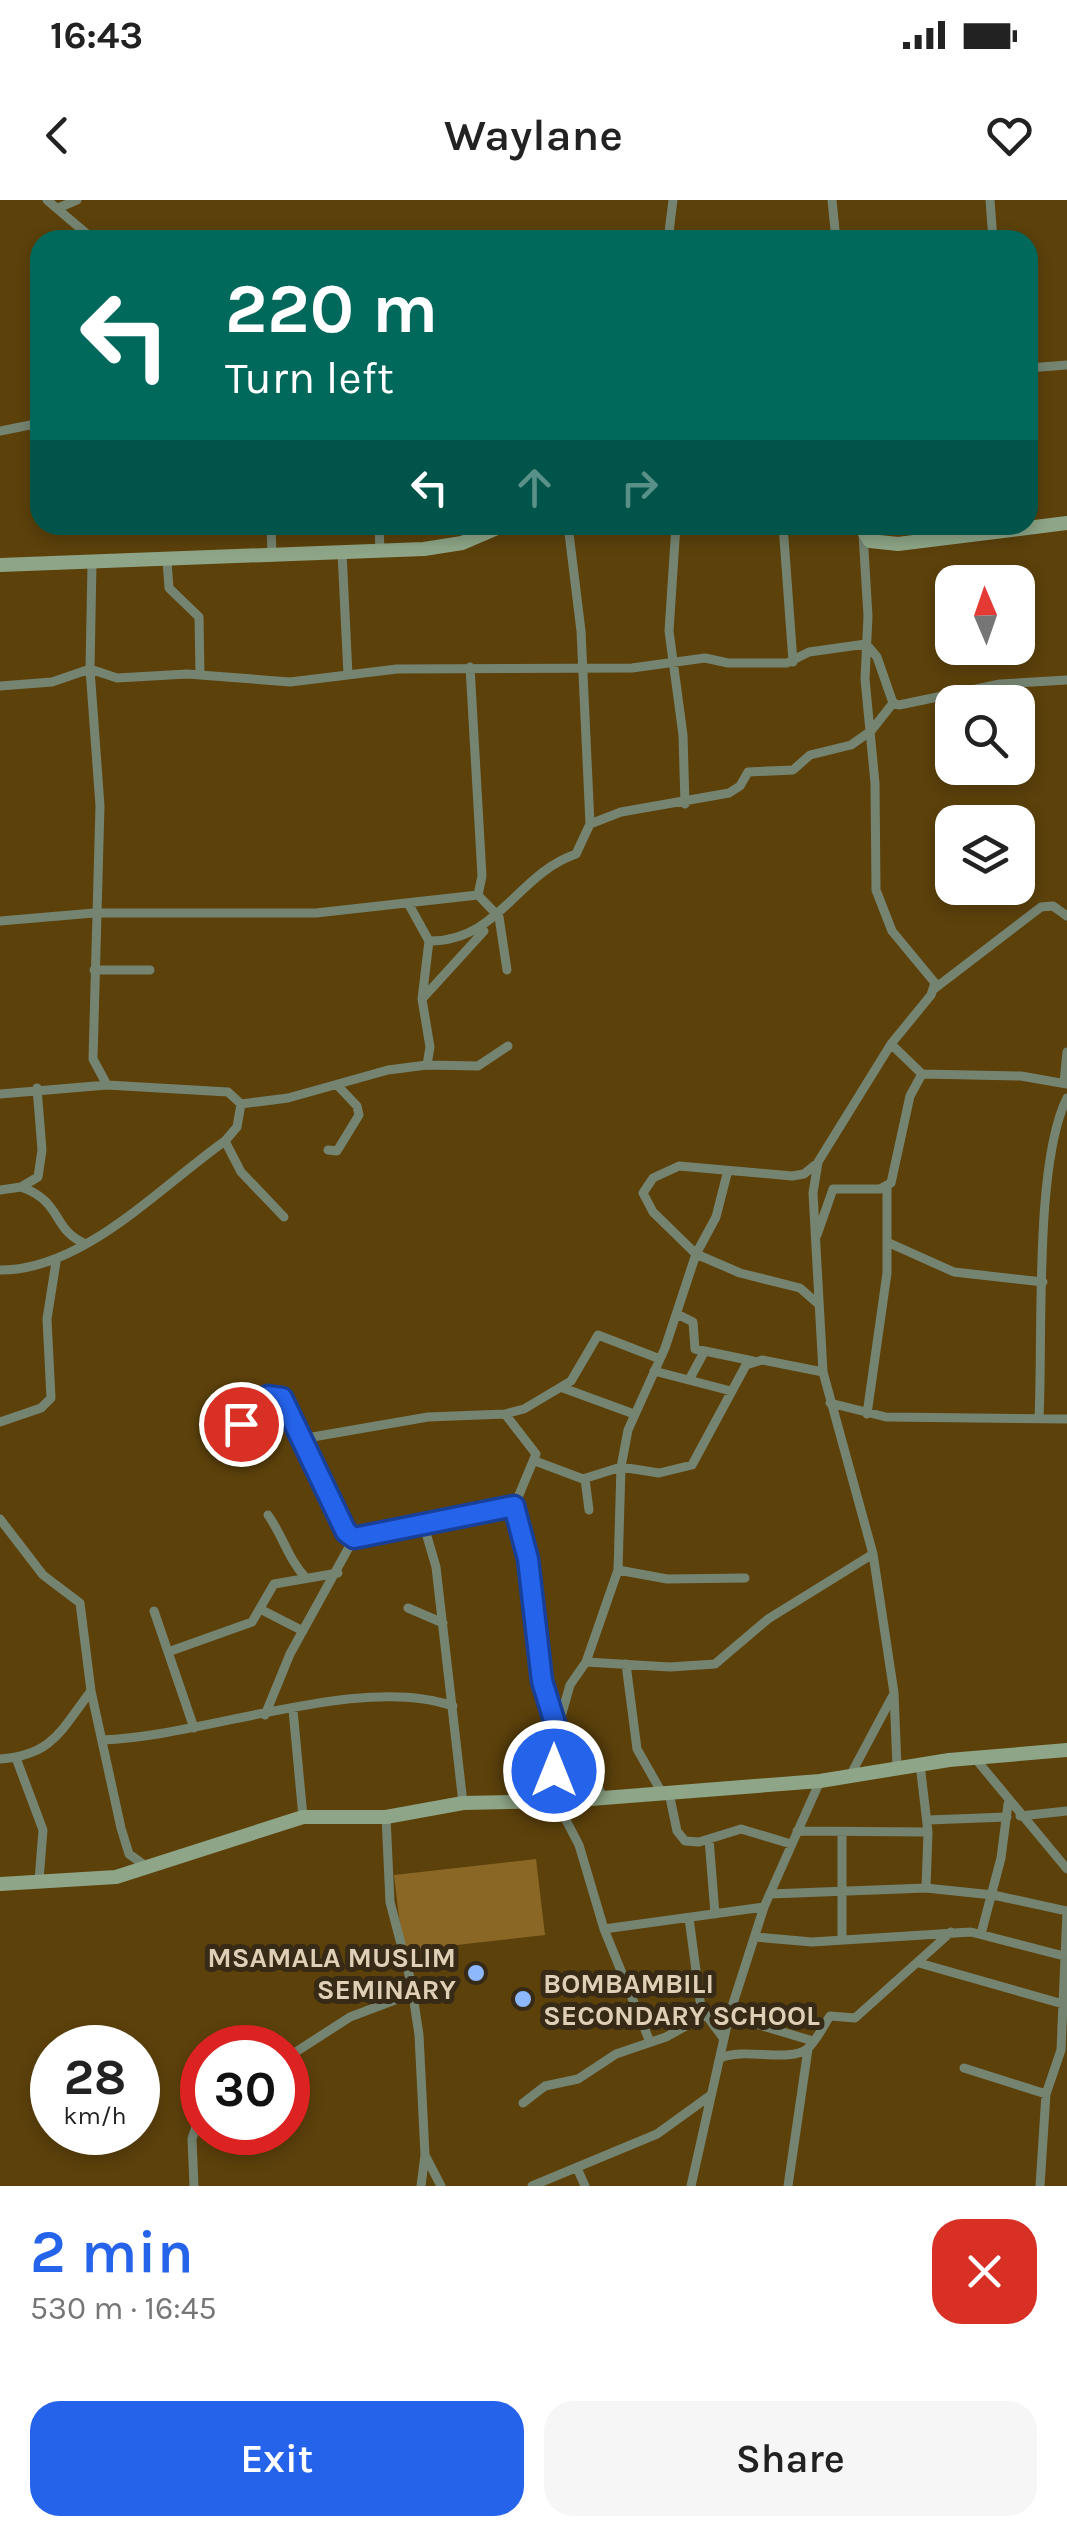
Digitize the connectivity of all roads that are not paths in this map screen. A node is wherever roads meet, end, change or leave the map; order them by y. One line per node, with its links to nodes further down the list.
1 (47, 200): 6 (street)
2 (77, 200): 6 (street)
3 (673, 200): 8 (street)
4 (832, 200): 9 (street)
5 (990, 200): 10 (street)
6 (58, 208): 7 (street)
7 (83, 230)
8 (669, 230)
9 (835, 230)
10 (992, 230)
11 (1067, 366): 12 (street)
12 (1038, 367)
13 (30, 425): 14 (street)
14 (0, 431)
15 (1067, 523): 16 (street)
16 (1038, 527)
17 (272, 535): 28 (street)
18 (379, 535): 26 (street)
19 (470, 535): 26 (street)
20 (569, 535): 35 (street)
21 (675, 535): 33 (street)
22 (784, 535): 34 (street)
23 (861, 535): 32 (street)
24 (866, 535): 25 (street)
25 (970, 535)
26 (380, 551): 27 (street)
27 (342, 552): 28 (street); 39 (street)
28 (272, 555): 29 (street)
29 (167, 561): 30 (street); 38 (street)
30 (92, 564): 31 (street); 37 (street)
31 (0, 565)
32 (866, 644): 34 (street); 42 (street); 44 (street)
33 (675, 661): 34 (street); 35 (street); 46 (street)
34 (793, 662)
35 (583, 666): 36 (street); 47 (street)
36 (470, 667): 39 (street); 48 (street)
37 (90, 668): 38 (street); 41 (street); 51 (street)
38 (200, 675): 39 (street)
39 (348, 675)
40 (1067, 680): 42 (street)
41 (0, 686)
42 (893, 703): 43 (street)
43 (884, 714): 44 (street); 45 (street)
44 (869, 718): 45 (street)
45 (870, 731): 46 (street); 60 (street)
46 (685, 804): 47 (street)
47 (590, 824): 52 (street)
48 (478, 895): 49 (street); 52 (street)
49 (408, 902): 51 (street); 56 (street)
50 (1065, 910): 60 (street)
51 (94, 914): 53 (street); 57 (street)
52 (499, 916): 54 (street); 55 (street)
53 (0, 921)
54 (483, 930): 55 (street); 56 (street); 61 (street)
55 (505, 937): 59 (street)
56 (429, 942): 61 (street)
57 (94, 970): 58 (street); 68 (street)
58 (150, 970)
59 (507, 970)
60 (934, 989): 62 (street)
61 (422, 999): 65 (street)
62 (891, 1044): 66 (street); 76 (street)
63 (508, 1046): 65 (street)
64 (1067, 1052): 67 (street)
65 (426, 1065): 69 (street)
66 (922, 1074): 67 (street); 78 (street)
67 (1066, 1083)
68 (107, 1085): 70 (street); 73 (street)
69 (339, 1087): 73 (street); 75 (street)
70 (38, 1088): 71 (street); 79 (street)
71 (0, 1094)
72 (1067, 1098): 88 (street)
73 (241, 1104): 74 (street)
74 (225, 1141): 81 (street); 84 (street)
75 (328, 1150)
76 (818, 1162): 77 (street); 82 (street)
77 (727, 1174): 85 (street); 85 (street)
78 (888, 1186): 82 (street); 83 (street)
79 (21, 1188): 80 (street); 84 (street)
80 (0, 1190)
81 (284, 1217)
82 (816, 1238): 89 (street)
83 (887, 1242): 88 (street); 102 (street)
84 (86, 1244): 86 (street)
85 (696, 1254): 89 (street); 90 (street)
86 (56, 1262): 87 (street); 105 (street)
87 (0, 1270)
88 (1043, 1282): 103 (street)
89 (817, 1303): 95 (street)
90 (677, 1314): 91 (street); 92 (street)
91 (703, 1354): 93 (street); 96 (street)
92 (660, 1359): 94 (street); 97 (street)
93 (752, 1360): 95 (street); 98 (street)
94 (654, 1372): 96 (street); 101 (street)
95 (823, 1372): 99 (street)
96 (690, 1380): 98 (street)
97 (563, 1388): 100 (street); 101 (street)
98 (731, 1391): 109 (street)
99 (830, 1403): 102 (street); 117 (street)
100 (505, 1414): 106 (street); 108 (street)
101 (634, 1414): 109 (street)
102 (867, 1414): 103 (street)
103 (1039, 1417): 104 (street)
104 (1067, 1419)
105 (0, 1422)
106 (301, 1439): 107 (street); 116 (street)
107 (218, 1453)
108 (536, 1461): 110 (street); 111 (street)
109 (621, 1466): 110 (street); 118 (street)
110 (586, 1479): 112 (street)
111 (514, 1506): 115 (street); 136 (street)
112 (589, 1510)
113 (268, 1516): 120 (street)
114 (0, 1519): 130 (street)
115 (424, 1526): 116 (street); 125 (street)
116 (354, 1538): 119 (street)
117 (873, 1554): 129 (street); 131 (street)
118 (618, 1570): 121 (street); 128 (street)
119 (338, 1573): 120 (street); 126 (street)
120 (306, 1578): 123 (street)
121 (745, 1578)
122 (408, 1608): 125 (street)
123 (262, 1610): 126 (street); 127 (street)
124 (154, 1612): 127 (street)
125 (443, 1623): 132 (street)
126 (303, 1631): 134 (street)
127 (168, 1652): 135 (street)
128 (586, 1662): 129 (street); 136 (street)
129 (626, 1664): 148 (street)
130 (91, 1692): 137 (street); 140 (street)
131 (894, 1694): 145 (street); 146 (street)
132 (452, 1706): 133 (street); 152 (street)
133 (293, 1710): 134 (street); 158 (street)
134 (265, 1716): 135 (street)
135 (194, 1728): 137 (street)
136 (557, 1730): 142 (street)
137 (102, 1740): 165 (street)
138 (1067, 1750): 139 (street)
139 (974, 1757): 144 (street); 153 (street)
140 (16, 1758): 141 (street); 167 (street)
141 (0, 1759)
142 (554, 1761): 143 (street); 150 (street)
143 (571, 1763): 149 (street); 151 (street)
144 (920, 1764): 145 (street); 159 (street)
145 (898, 1767): 146 (street)
146 (851, 1774): 147 (street)
147 (820, 1780): 148 (street); 160 (street)
148 (666, 1793): 149 (street); 163 (street)
149 (604, 1798): 151 (street)
150 (552, 1800): 151 (street); 152 (street); 176 (street)
151 (575, 1800)
152 (463, 1803): 156 (street)
153 (1008, 1804): 155 (street); 157 (street)
154 (1067, 1811): 155 (street)
155 (1020, 1816): 166 (street)
156 (386, 1817): 158 (street); 184 (street)
157 (1006, 1817): 159 (street); 172 (street)
158 (303, 1818): 165 (street)
159 (928, 1820): 161 (street)
160 (797, 1832): 162 (street); 164 (street)
161 (928, 1832): 162 (street); 169 (street)
162 (842, 1833): 170 (street)
163 (708, 1839): 164 (street); 174 (street)
164 (791, 1844): 171 (street)
165 (147, 1867): 167 (street)
166 (1067, 1870)
167 (39, 1880): 168 (street)
168 (0, 1884)
169 (926, 1888): 170 (street); 172 (street)
170 (844, 1892): 171 (street); 181 (street)
171 (770, 1894): 173 (street)
172 (992, 1895): 178 (street); 179 (street)
173 (764, 1907): 174 (street); 180 (street)
174 (715, 1914): 175 (street)
175 (689, 1918): 176 (street); 186 (street)
176 (604, 1929): 189 (street)
177 (952, 1932): 179 (street); 181 (street); 183 (street)
178 (1066, 1932): 182 (street)
179 (981, 1934): 182 (street)
180 (755, 1937): 181 (street); 187 (street)
181 (842, 1939)
182 (1064, 1956): 185 (street)
183 (919, 1964): 185 (street); 191 (street)
184 (411, 1982): 190 (street); 199 (street)
185 (1063, 2004): 193 (street)
186 (704, 2016): 188 (street); 189 (street)
187 (729, 2016): 188 (street); 191 (street)
188 (724, 2038): 192 (street)
189 (650, 2042): 197 (street)
190 (310, 2043)
191 (810, 2045): 192 (street); 207 (street)
192 (720, 2058): 195 (street)
193 (1062, 2064): 196 (street)
194 (964, 2068): 196 (street)
195 (712, 2094): 200 (street); 206 (street)
196 (1046, 2094): 208 (street)
197 (523, 2103)
198 (193, 2155): 201 (street)
199 (425, 2155): 202 (street); 203 (street)
200 (577, 2168): 204 (street); 205 (street)
201 (194, 2186)
202 (421, 2186)
203 (441, 2186)
204 (532, 2186)
205 (585, 2186)
206 (691, 2186)
207 (788, 2186)
208 (1040, 2186)

